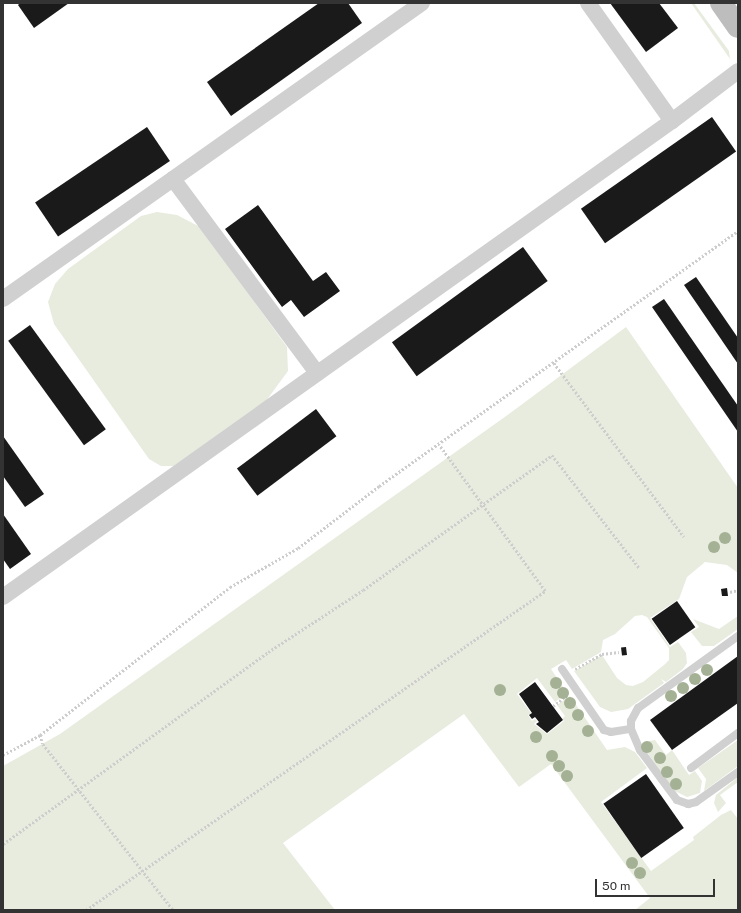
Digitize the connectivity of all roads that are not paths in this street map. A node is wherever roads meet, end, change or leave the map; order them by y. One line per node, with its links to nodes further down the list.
1 (422, 3): 7 (street)
2 (588, 3): 6 (street)
3 (721, 3): 4 (main road)
4 (738, 27)
5 (738, 71): 6 (street)
6 (672, 121): 9 (street)
7 (173, 179): 8 (street); 9 (street)
8 (3, 300)
9 (317, 373): 10 (street)
10 (3, 597)
11 (738, 636): 13 (lane)
12 (564, 672): 13 (lane)
13 (631, 729): 16 (lane)
14 (738, 733): 15 (lane)
15 (690, 768)
16 (738, 772)

